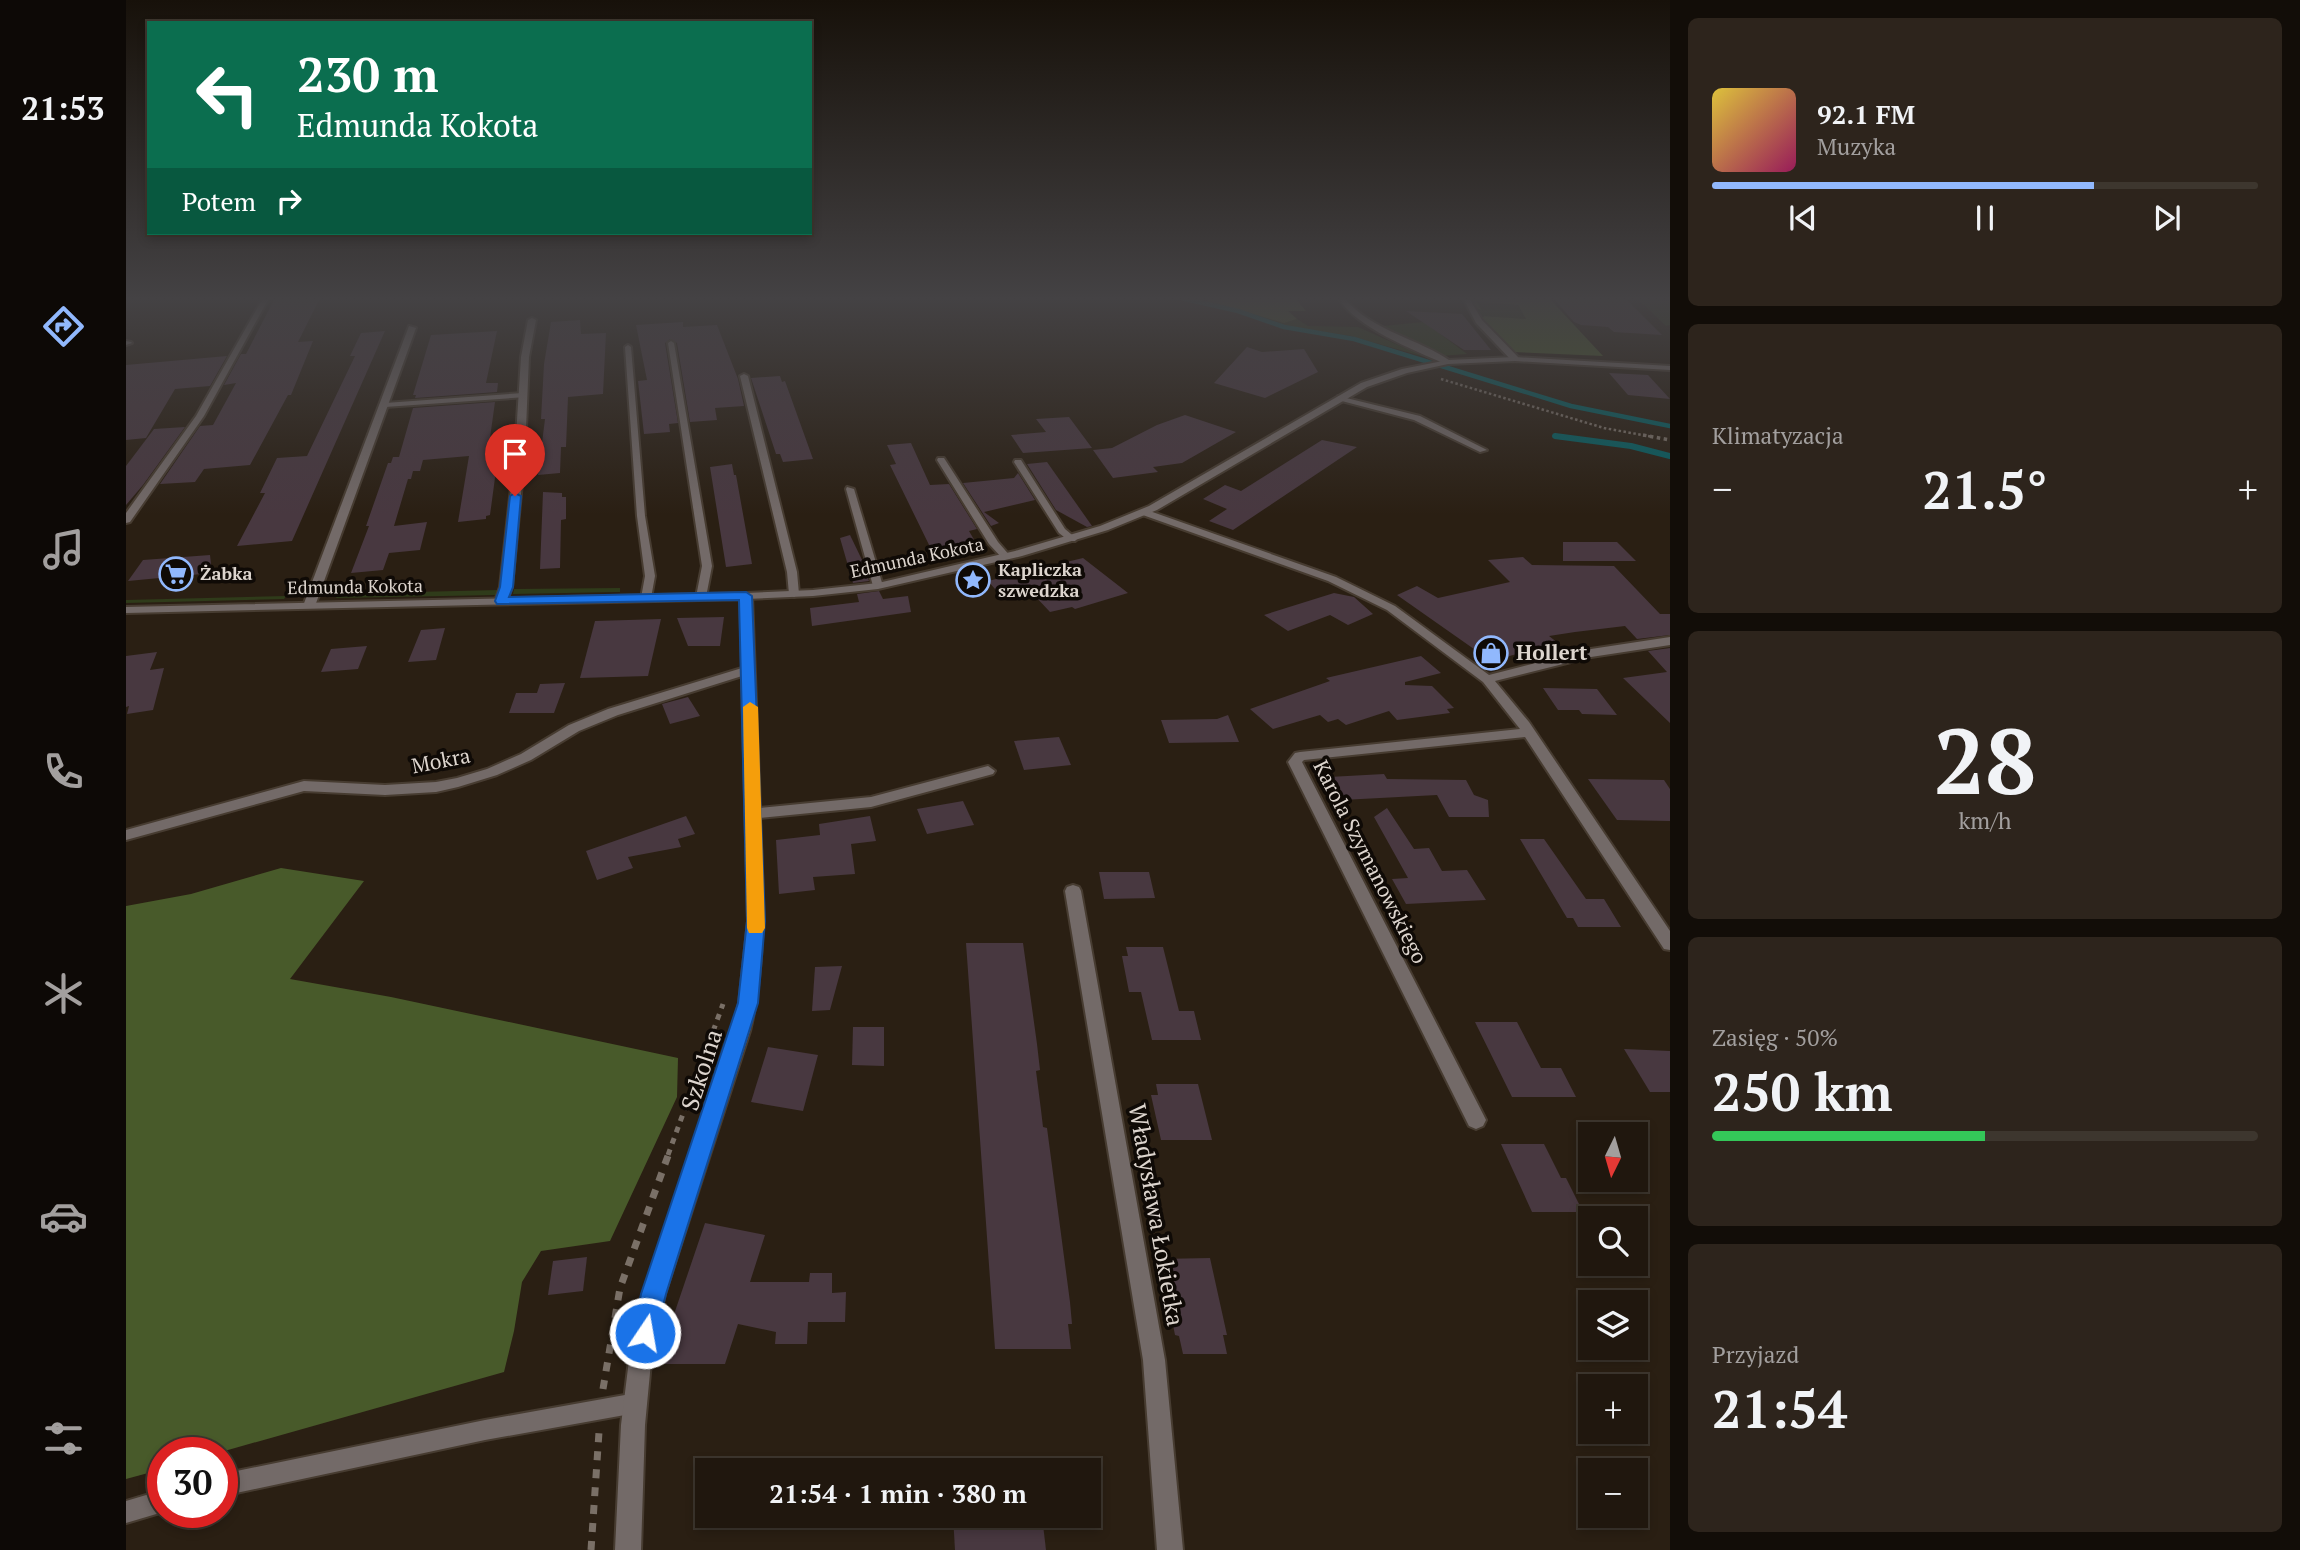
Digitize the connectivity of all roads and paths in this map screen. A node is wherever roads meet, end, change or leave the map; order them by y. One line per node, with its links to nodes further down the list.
1 (225, 370): 18 (street)
2 (397, 370): 11 (street)
3 (524, 370): 9 (street)
4 (630, 370): 25 (lane)
5 (675, 370): 24 (lane)
6 (1411, 370): 10 (street, Edmunda Kokota)
7 (744, 376): 22 (lane)
8 (1434, 377): 12 (path)
9 (523, 395): 11 (lane); 26 (street)
10 (1341, 398): 13 (lane); 17 (street, Edmunda Kokota)
11 (385, 405): 27 (street)
12 (1670, 440)
13 (1483, 450)
14 (942, 460): 20 (lane)
15 (1018, 462): 19 (lane)
16 (850, 489): 21 (lane)
17 (1144, 512): 19 (street, Edmunda Kokota); 31 (street)
18 (126, 520)
19 (1072, 539): 20 (street, Edmunda Kokota)
20 (1006, 557): 21 (street, Edmunda Kokota)
21 (878, 586): 22 (street, Edmunda Kokota)
22 (794, 594): 23 (street, Edmunda Kokota)
23 (746, 596): 24 (street, Edmunda Kokota); 30 (street, Szkolna)
24 (701, 597): 25 (street, Edmunda Kokota)
25 (646, 598): 26 (street, Edmunda Kokota)
26 (501, 601): 27 (street, Edmunda Kokota)
27 (309, 606): 28 (street, Edmunda Kokota)
28 (126, 610)
29 (1670, 641): 31 (street)
30 (750, 670): 34 (street, Szkolna); 35 (street, Mokra)
31 (1487, 679): 32 (street)
32 (1528, 732): 37 (street); 39 (street, Karola Szymanowskiego)
33 (988, 771): 34 (street)
34 (751, 814): 40 (street, Szkolna)
35 (126, 835)
36 (1073, 891): 47 (street, Władysława Łokietka)
37 (1670, 944)
38 (725, 993): 41 (path)
39 (1476, 1121)
40 (636, 1403): 41 (lane); 46 (street, Szkolna)
41 (600, 1410): 42 (lane); 45 (path)
42 (238, 1482)
43 (147, 1506): 44 (lane)
44 (126, 1512)
45 (591, 1550)
46 (628, 1550)
47 (1170, 1550)

